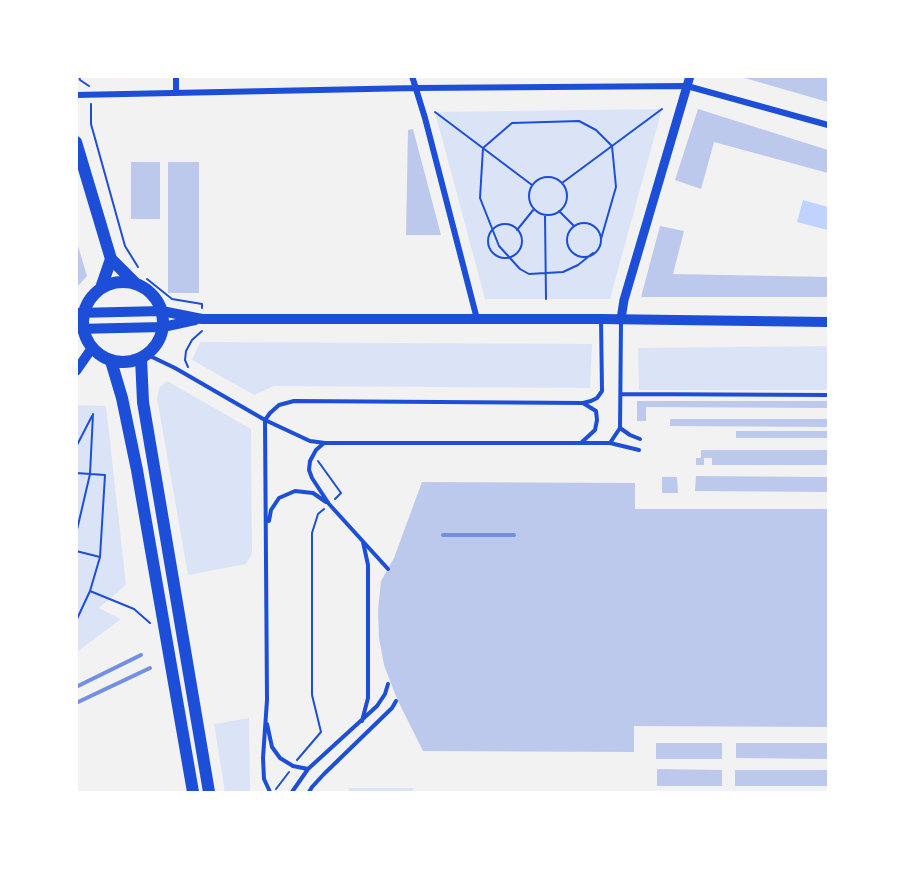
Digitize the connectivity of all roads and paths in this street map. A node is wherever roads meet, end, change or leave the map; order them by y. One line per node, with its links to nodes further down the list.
1 (79, 76): 7 (path)
2 (176, 76): 6 (street)
3 (412, 76): 5 (street)
4 (689, 81): 5 (street); 11 (street); 37 (street)
5 (415, 88): 6 (street); 35 (street)
6 (176, 93): 7 (street)
7 (90, 94): 8 (street); 27 (path)
8 (76, 95)
9 (662, 109): 13 (path)
10 (435, 112): 14 (path)
11 (828, 125)
12 (76, 142): 26 (main road)
13 (612, 146): 14 (path); 15 (path); 23 (path)
14 (483, 148): 16 (path); 22 (path)
15 (562, 183): 16 (path); 18 (path)
16 (532, 185): 17 (path)
17 (534, 209): 19 (path); 21 (path)
18 (559, 211): 19 (path); 20 (path)
19 (545, 215): 28 (path)
20 (574, 226): 23 (path); 24 (path)
21 (517, 230): 22 (path); 25 (path)
22 (493, 231): 25 (path); 25 (path)
23 (601, 239): 24 (path)
24 (593, 254): 28 (path)
25 (509, 258): 28 (path)
26 (111, 259): 29 (main road); 30 (main road)
27 (139, 269)
28 (546, 274): 31 (path)
29 (140, 280): 30 (main road); 32 (main road); 34 (path)
30 (101, 288): 33 (main road)
31 (546, 299)
32 (162, 311): 33 (main road); 34 (main road); 39 (main road)
33 (80, 313): 40 (main road)
34 (202, 319): 35 (main road); 39 (main road); 45 (path)
35 (477, 319): 36 (main road)
36 (601, 319): 37 (main road); 48 (lane)
37 (621, 319): 38 (main road); 46 (lane)
38 (828, 322)
39 (163, 327): 40 (main road); 42 (main road)
40 (80, 329): 41 (main road)
41 (92, 348): 43 (main road); 44 (main road)
42 (144, 357): 43 (main road); 49 (lane); 77 (main road)
43 (111, 361): 76 (main road)
44 (76, 371)
45 (197, 372)
46 (621, 394): 47 (lane); 50 (lane)
47 (828, 395)
48 (583, 403): 49 (lane); 53 (lane)
49 (265, 420): 52 (lane); 61 (lane)
50 (620, 428): 51 (lane); 54 (lane)
51 (640, 439)
52 (325, 442): 53 (lane); 57 (lane)
53 (582, 442): 54 (lane)
54 (610, 443): 56 (lane)
55 (76, 447): 59 (path)
56 (639, 450)
57 (313, 455): 60 (lane); 60 (path)
58 (76, 473): 59 (path)
59 (90, 474): 62 (path); 65 (path)
60 (329, 504): 61 (lane); 63 (lane); 74 (path)
61 (267, 527): 72 (lane)
62 (76, 534)
63 (363, 542): 66 (lane); 73 (lane)
64 (76, 551): 65 (path)
65 (100, 556): 67 (path)
66 (388, 569)
67 (90, 591): 68 (path); 69 (path)
68 (76, 621)
69 (154, 626)
70 (388, 684): 73 (lane)
71 (396, 701): 80 (lane)
72 (266, 720): 74 (lane); 78 (lane)
73 (362, 721): 75 (lane)
74 (293, 766): 75 (lane); 78 (path)
75 (308, 769): 79 (lane)
76 (193, 792)
77 (209, 792)
78 (272, 792)
79 (292, 792)
80 (309, 792)

